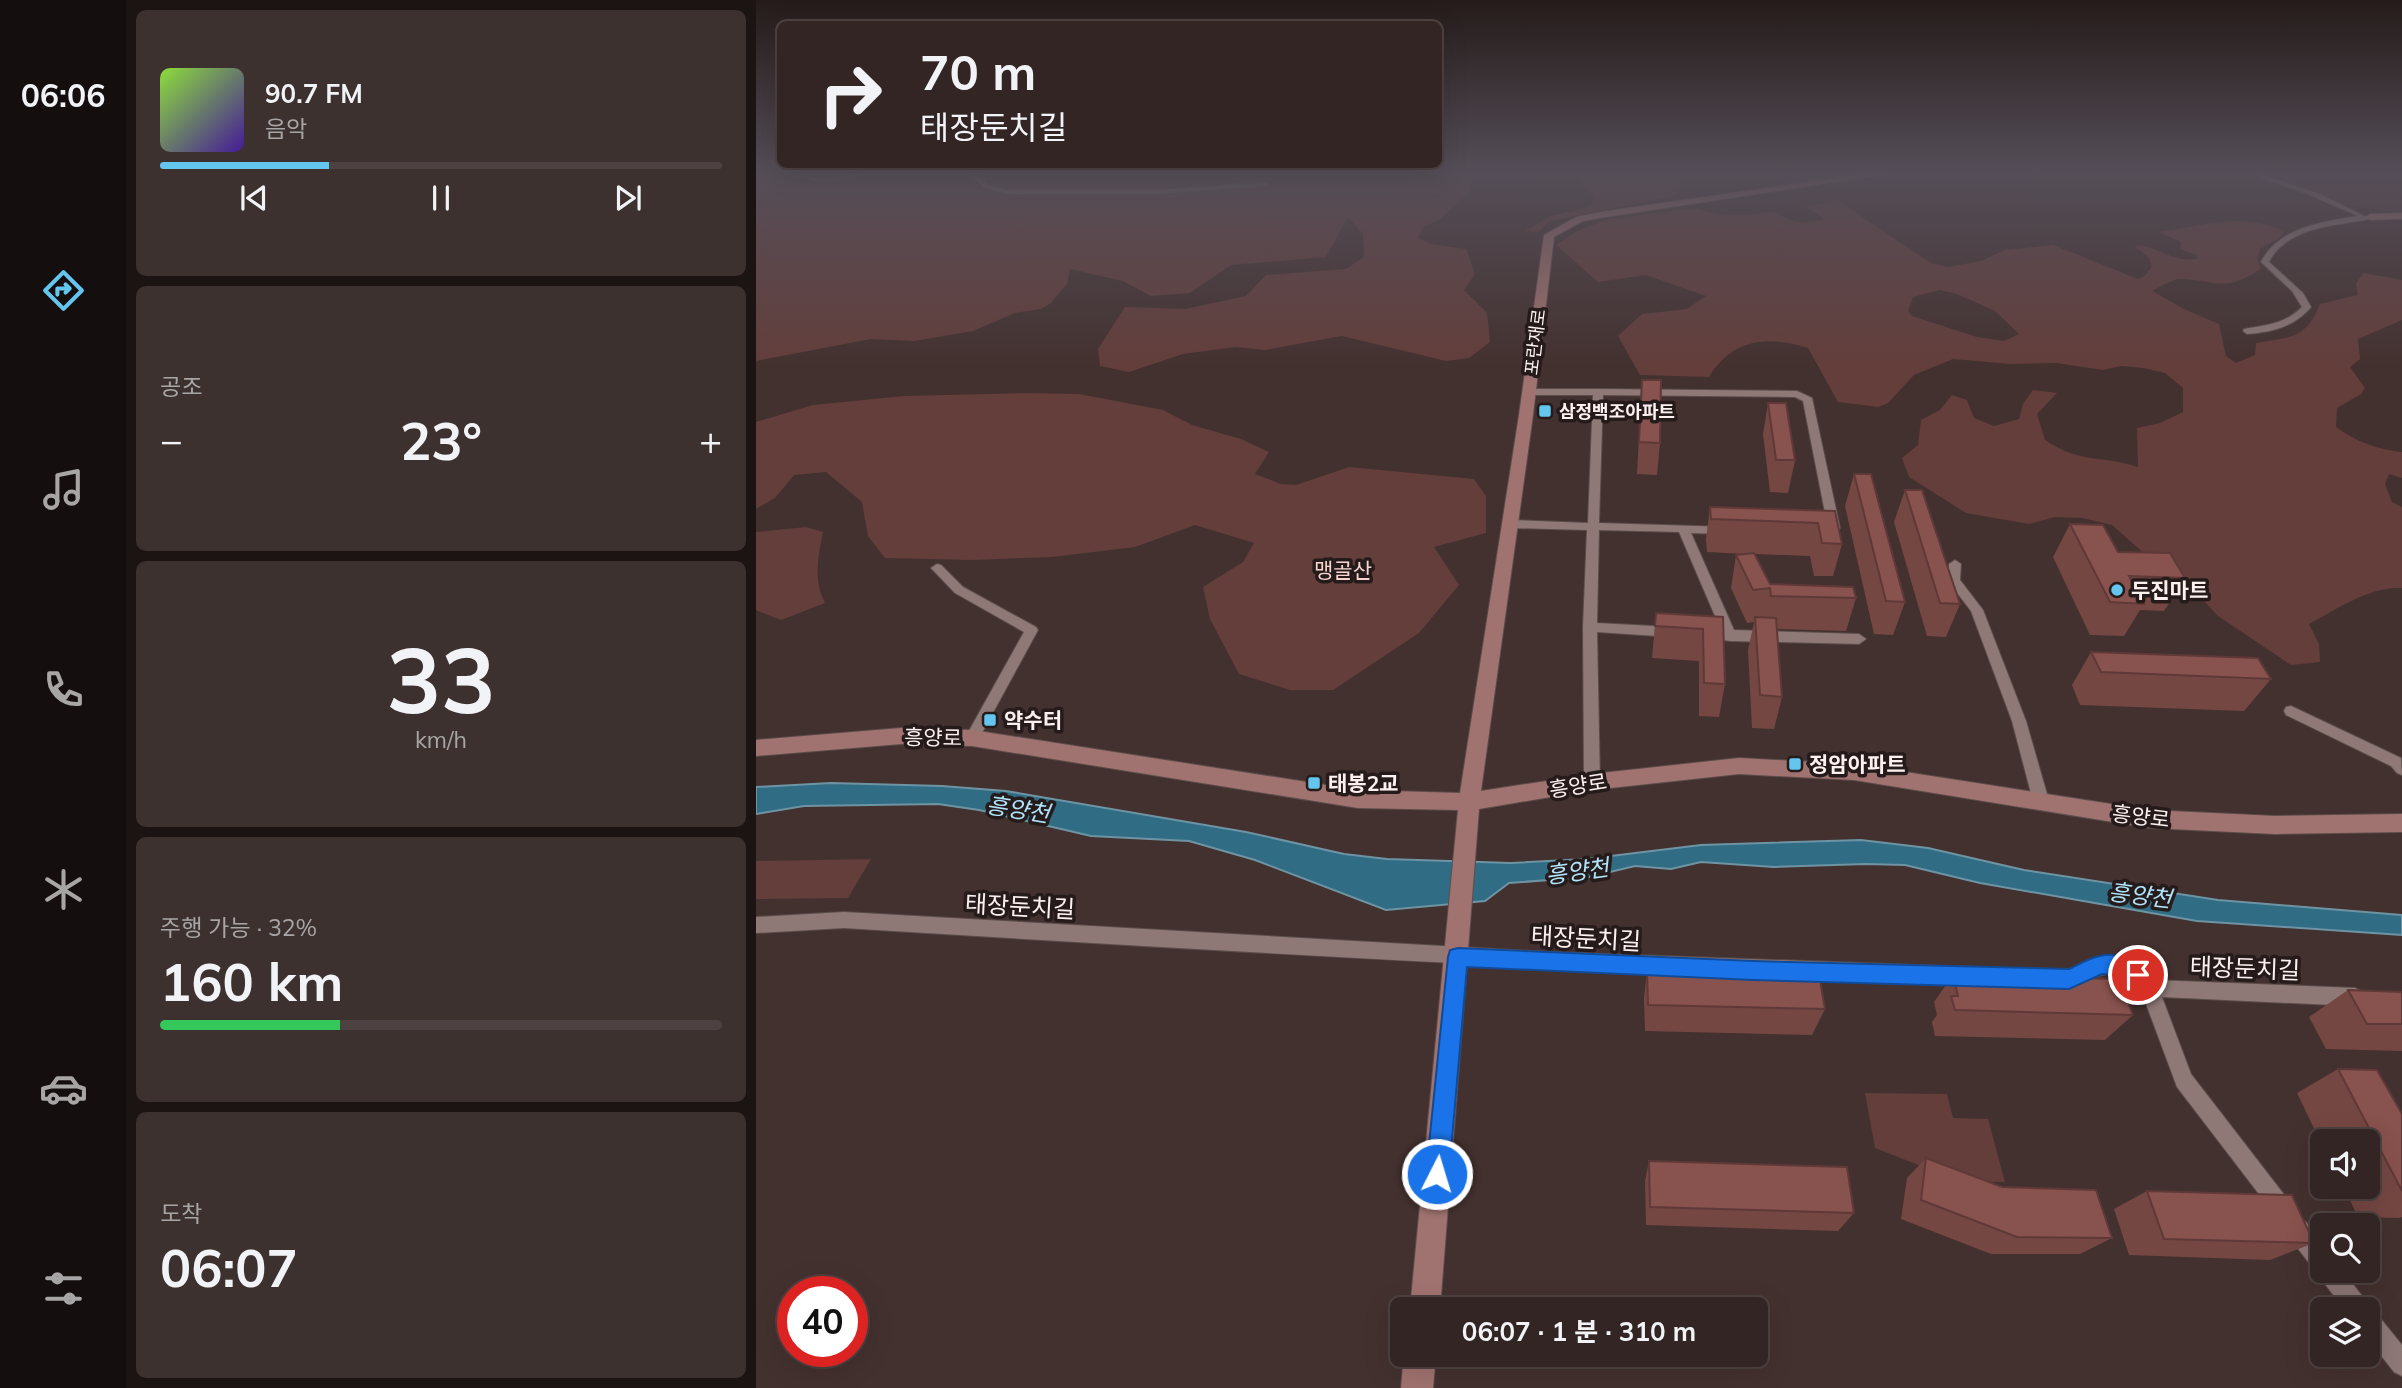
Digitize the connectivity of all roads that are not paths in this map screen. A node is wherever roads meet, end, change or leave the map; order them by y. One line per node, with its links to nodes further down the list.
1 (1549, 237): 4 (street, 포란재로)
2 (2289, 237): 3 (street)
3 (2247, 331)
4 (1529, 392): 5 (street); 6 (street, 포란재로)
5 (1598, 393): 7 (street); 10 (street)
6 (1510, 524): 7 (street); 22 (street, 포란재로)
7 (1592, 527): 8 (street); 13 (street)
8 (1683, 528): 9 (street); 14 (street)
9 (1738, 530)
10 (1822, 534)
11 (1955, 564): 21 (street)
12 (937, 568): 17 (street)
13 (1590, 627): 14 (street); 20 (street)
14 (1730, 636): 15 (street)
15 (1859, 639)
16 (2291, 711): 19 (street)
17 (972, 738): 18 (street, 흥양로); 22 (street, 흥양로)
18 (756, 748)
19 (2402, 769)
20 (1592, 782): 21 (street, 흥양로); 22 (street, 흥양로)
21 (2041, 801): 23 (street, 흥양로)
22 (1469, 802): 25 (street, 포란재로)
23 (2402, 823)
24 (756, 925): 25 (street, 태장둔치길)
25 (1458, 957): 26 (street, 태장둔치길); 32 (street, 포란재로)
26 (1987, 976)
27 (2028, 978): 28 (street)
28 (2149, 988): 29 (street, 태장둔치길); 30 (street)
29 (2375, 998)
30 (2310, 1246)
31 (2338, 1283): 33 (street)
32 (1426, 1297)
33 (2349, 1297)
34 (2380, 1336): 35 (street)
35 (2402, 1364)
36 (1419, 1367): 37 (street)
37 (1417, 1388)

